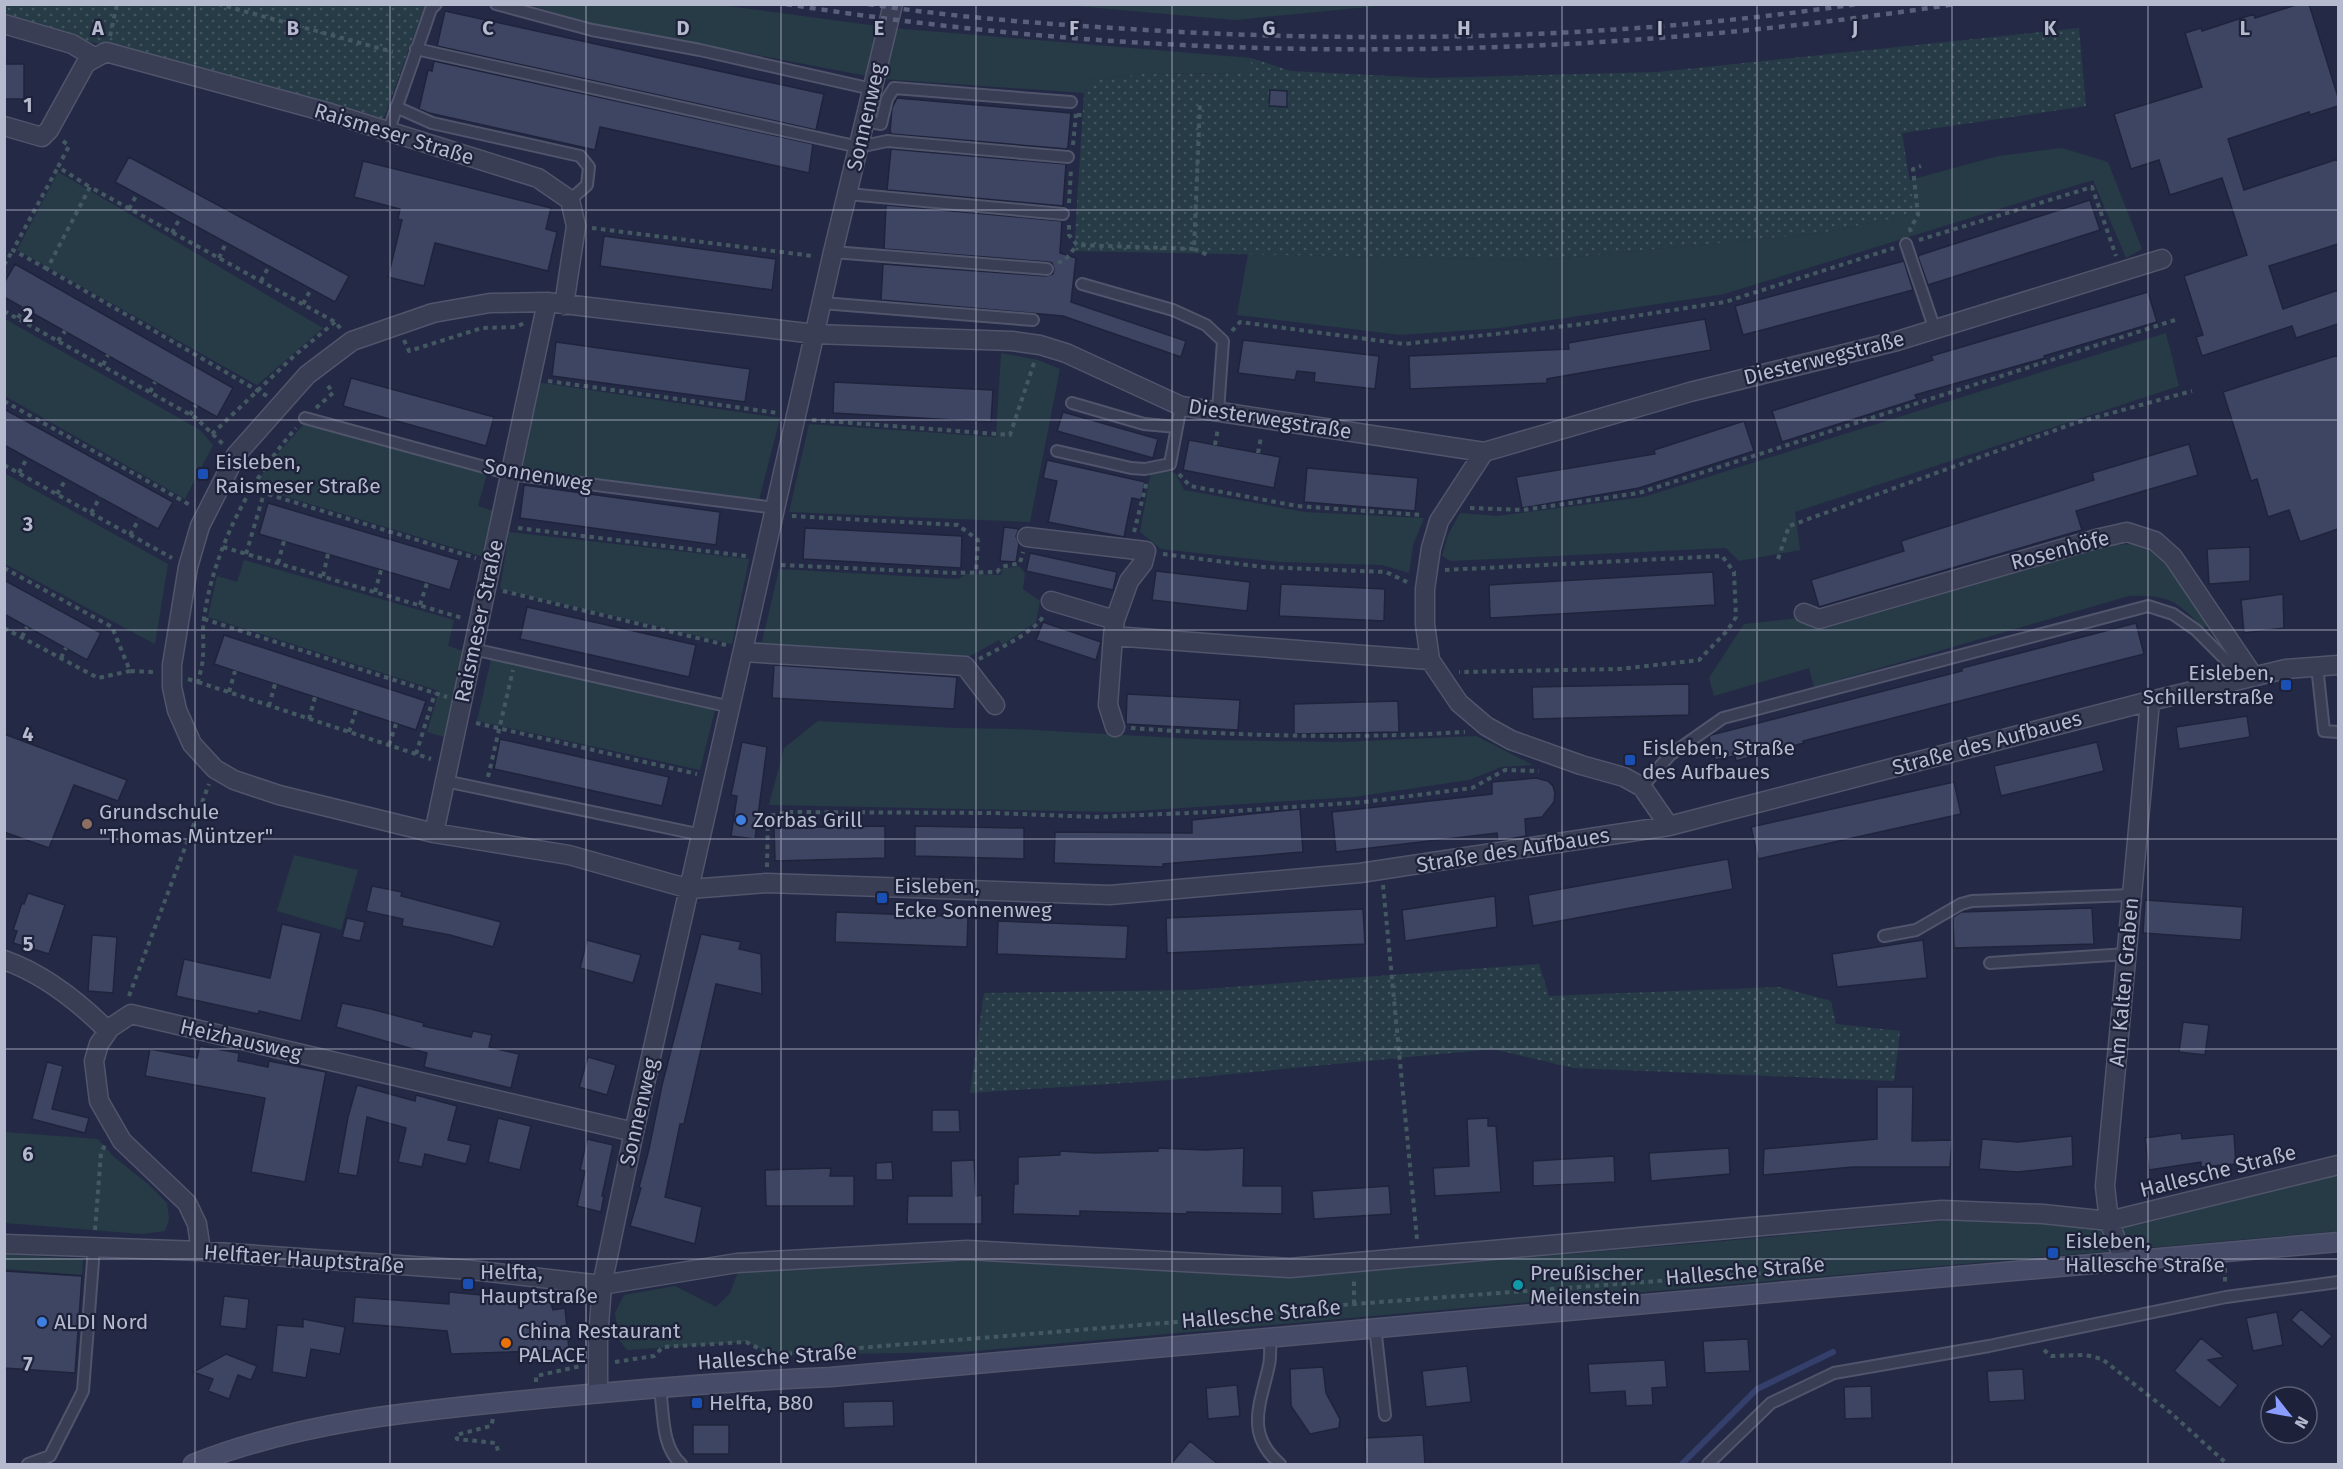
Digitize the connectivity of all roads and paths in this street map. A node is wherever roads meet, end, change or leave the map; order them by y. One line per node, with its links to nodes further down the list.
1 (117, 4): 9 (path)
2 (218, 4): 8 (path)
3 (436, 4): 7 (lane)
4 (496, 4): 10 (lane)
5 (893, 4): 10 (street, Sonnenweg)
6 (4, 24): 9 (street, Raismeser Straße)
7 (417, 48): 13 (lane); 18 (lane)
8 (393, 52)
9 (100, 55): 16 (street); 17 (street, Raismeser Straße)
10 (872, 89): 14 (street, Sonnenweg)
11 (1071, 102): 14 (lane)
12 (1200, 103): 34 (path)
13 (396, 107): 17 (lane); 25 (lane)
14 (865, 121): 18 (street, Sonnenweg)
15 (4, 126): 16 (street)
16 (49, 130): 20 (path)
17 (388, 132): 25 (street, Raismeser Straße)
18 (859, 147): 19 (lane); 24 (street, Sonnenweg)
19 (1068, 156)
20 (58, 166): 22 (path); 35 (path)
21 (1921, 166): 32 (path)
22 (90, 187): 26 (path); 42 (path)
23 (137, 194): 26 (path)
24 (848, 194): 27 (lane); 36 (street, Sonnenweg)
25 (570, 200): 29 (street, Raismeser Straße)
26 (129, 209): 30 (path)
27 (1063, 214): 33 (path)
28 (180, 218): 30 (path)
29 (576, 226): 36 (path); 50 (street, Raismeser Straße)
30 (172, 233): 38 (path)
31 (226, 243): 38 (path)
32 (1910, 243): 44 (path); 58 (lane); 63 (path)
33 (1077, 245): 34 (path); 43 (path)
34 (1194, 249): 37 (path)
35 (13, 250): 40 (path); 42 (path)
36 (832, 255): 43 (lane); 48 (street, Sonnenweg)
37 (1208, 255)
38 (218, 258): 45 (path)
39 (2162, 259): 44 (street, Diesterwegstraße)
40 (4, 265)
41 (269, 266): 45 (path)
42 (47, 269): 71 (path)
43 (1047, 269)
44 (2121, 271): 58 (street, Diesterwegstraße)
45 (261, 282): 49 (path)
46 (1082, 284): 63 (lane)
47 (311, 289): 49 (path)
48 (822, 303): 56 (lane); 60 (street, Sonnenweg)
49 (303, 304): 57 (path)
50 (556, 304): 55 (street, Raismeser Straße); 60 (street); 62 (street)
51 (24, 308): 53 (path)
52 (4, 311): 53 (path)
53 (18, 318): 61 (path)
54 (2178, 319): 102 (path)
55 (543, 321): 64 (path); 69 (street, Raismeser Straße)
56 (1033, 321)
57 (335, 322): 62 (path); 71 (path)
58 (1935, 330): 86 (street, Diesterwegstraße)
59 (64, 331): 61 (path)
60 (815, 334): 65 (street, Diesterwegstraße); 81 (street, Sonnenweg)
61 (58, 341): 67 (path)
62 (352, 341): 76 (street)
63 (1223, 341): 79 (lane)
64 (393, 342)
65 (1040, 345): 78 (street, Diesterwegstraße); 81 (path)
66 (108, 355): 67 (path)
67 (103, 366): 73 (path)
68 (324, 379): 82 (path)
69 (531, 379): 81 (path); 93 (street, Raismeser Straße)
70 (155, 382): 73 (path)
71 (257, 389): 76 (path); 84 (path)
72 (2192, 391): 112 (path)
73 (150, 392): 80 (path)
74 (4, 401): 101 (path)
75 (1072, 403): 83 (lane)
76 (280, 404): 87 (street)
77 (196, 405): 80 (path)
78 (1181, 406): 79 (street, Diesterwegstraße); 83 (lane)
79 (1218, 411): 86 (street, Diesterwegstraße)
80 (190, 414): 84 (path)
81 (796, 417): 99 (street, Sonnenweg)
82 (305, 418): 93 (lane, Sonnenweg); 95 (path)
83 (1177, 427): 89 (lane)
84 (212, 434): 87 (path)
85 (1057, 451): 91 (lane)
86 (1484, 452): 102 (street)
87 (236, 455): 101 (street)
88 (27, 458): 92 (path)
89 (1170, 464): 91 (lane); 102 (path)
90 (4, 465): 92 (path)
91 (1145, 469): 109 (path)
92 (19, 473): 97 (path)
93 (510, 474): 99 (lane, Sonnenweg); 104 (street, Raismeser Straße)
94 (66, 479): 97 (path)
95 (251, 489): 96 (path); 108 (path)
96 (264, 493): 110 (path); 114 (path)
97 (57, 494): 100 (path)
98 (100, 497): 100 (path)
99 (775, 511): 113 (street, Sonnenweg); 120 (path)
100 (91, 513): 105 (path)
101 (206, 514): 116 (street)
102 (1442, 517): 119 (street)
103 (139, 519): 105 (path)
104 (500, 525): 113 (path); 114 (street, Raismeser Straße)
105 (130, 535): 116 (path)
106 (1027, 537): 109 (street); 120 (path)
107 (284, 541): 115 (path)
108 (224, 547): 110 (path); 129 (path)
109 (1138, 550): 124 (path); 133 (street)
110 (246, 554): 115 (path)
111 (328, 554): 121 (path)
112 (1778, 559)
113 (764, 561): 120 (path); 137 (street, Sonnenweg)
114 (492, 562): 123 (street, Raismeser Straße)
115 (278, 563): 121 (path)
116 (188, 567): 146 (street)
117 (4, 568): 144 (path)
118 (381, 570): 125 (path)
119 (1426, 571): 124 (street); 142 (path)
120 (975, 573)
121 (323, 576): 125 (path)
122 (427, 583): 127 (path)
123 (486, 587): 130 (street, Raismeser Straße); 137 (path)
124 (1425, 589): 142 (street)
125 (375, 592): 127 (path)
126 (1052, 601): 133 (street); 141 (path)
127 (420, 605): 130 (path)
128 (1804, 613): 147 (street, Rosenhöfe)
129 (204, 619): 148 (path); 151 (path)
130 (479, 623): 136 (street, Raismeser Straße)
131 (4, 627): 134 (path)
132 (27, 627): 134 (path)
133 (1114, 628): 142 (street); 162 (street)
134 (21, 637): 138 (path)
135 (66, 648): 138 (path)
136 (473, 649): 139 (lane); 158 (street, Raismeser Straße)
137 (744, 651): 141 (street); 156 (street, Sonnenweg)
138 (62, 658): 144 (path)
139 (515, 659): 156 (lane); 163 (path)
140 (2338, 665): 143 (street, Straße des Aufbaues)
141 (965, 666): 154 (street)
142 (1434, 666): 161 (street)
143 (2317, 666): 147 (street, Straße des Aufbaues); 165 (lane)
144 (130, 670): 146 (path)
145 (235, 671): 150 (path)
146 (172, 674): 148 (path); 168 (street)
147 (2249, 678): 153 (street, Straße des Aufbaues); 172 (lane)
148 (198, 682): 150 (path)
149 (275, 684): 155 (path)
150 (229, 692): 155 (path)
151 (435, 693): 158 (path); 167 (path)
152 (315, 697): 159 (path)
153 (2150, 701): 174 (street, Straße des Aufbaues); 180 (street, Am Kalten Graben)
154 (995, 705)
155 (269, 706): 159 (path)
156 (731, 707): 171 (street, Sonnenweg)
157 (356, 711): 164 (path)
158 (460, 711): 163 (path); 170 (street, Raismeser Straße)
159 (309, 719): 164 (path)
160 (396, 724): 166 (path)
161 (1486, 726): 162 (path); 172 (street)
162 (1115, 727)
163 (500, 728): 171 (path); 173 (path)
164 (350, 732): 166 (path)
165 (2338, 732)
166 (389, 745): 167 (path)
167 (416, 754): 170 (path)
168 (215, 769): 175 (street); 185 (path)
169 (1546, 771): 178 (path)
170 (447, 773): 173 (lane); 175 (street, Raismeser Straße)
171 (715, 778): 176 (street, Sonnenweg)
172 (1642, 787): 174 (street)
173 (486, 790): 176 (lane)
174 (1669, 826): 177 (street, Straße des Aufbaues)
175 (434, 833): 179 (street)
176 (702, 835): 179 (street, Sonnenweg)
177 (1382, 870): 178 (street, Straße des Aufbaues); 196 (path)
178 (767, 883): 179 (street, Straße des Aufbaues)
179 (690, 889): 188 (street, Sonnenweg)
180 (2132, 895): 181 (lane); 182 (street, Am Kalten Graben)
181 (1884, 936)
182 (2127, 954): 184 (lane); 190 (street, Am Kalten Graben)
183 (4, 960): 186 (street)
184 (1990, 963)
185 (126, 1016): 186 (street); 188 (street, Heizhausweg)
186 (108, 1031): 187 (street)
187 (114, 1126): 193 (path); 194 (street)
188 (634, 1132): 200 (street, Sonnenweg)
189 (2338, 1165): 190 (street, Hallesche Straße)
190 (2109, 1221): 196 (street, Hallesche Straße); 197 (street, Am Kalten Graben)
191 (2338, 1242): 195 (main road, Hallesche Straße)
192 (4, 1244): 193 (street, Helftaer Hauptstraße)
193 (94, 1248): 194 (street, Helftaer Hauptstraße); 211 (lane)
194 (201, 1251): 200 (street, Helftaer Hauptstraße)
195 (2223, 1252): 197 (main road, Hallesche Straße); 201 (path)
196 (1419, 1255): 200 (street, Hallesche Straße)
197 (2124, 1261): 202 (main road, Hallesche Straße)
198 (1767, 1272): 205 (path)
199 (2338, 1282): 201 (lane)
200 (602, 1285): 205 (street, Sonnenweg)
201 (2226, 1297): 204 (lane)
202 (1376, 1327): 203 (main road, Hallesche Straße); 209 (lane)
203 (1270, 1336): 206 (main road, Hallesche Straße); 214 (lane)
204 (2037, 1336): 215 (lane); 216 (path)
205 (597, 1363): 207 (street, Sonnenweg)
206 (660, 1389): 207 (main road, Hallesche Straße); 213 (lane)
207 (598, 1393): 208 (main road, Hallesche Straße)
208 (488, 1404): 210 (path); 212 (main road, Hallesche Straße)
209 (1385, 1415)
210 (498, 1450)
211 (28, 1464)
212 (193, 1464)
213 (681, 1464)
214 (1280, 1464)
215 (1708, 1464)
216 (2227, 1464)

